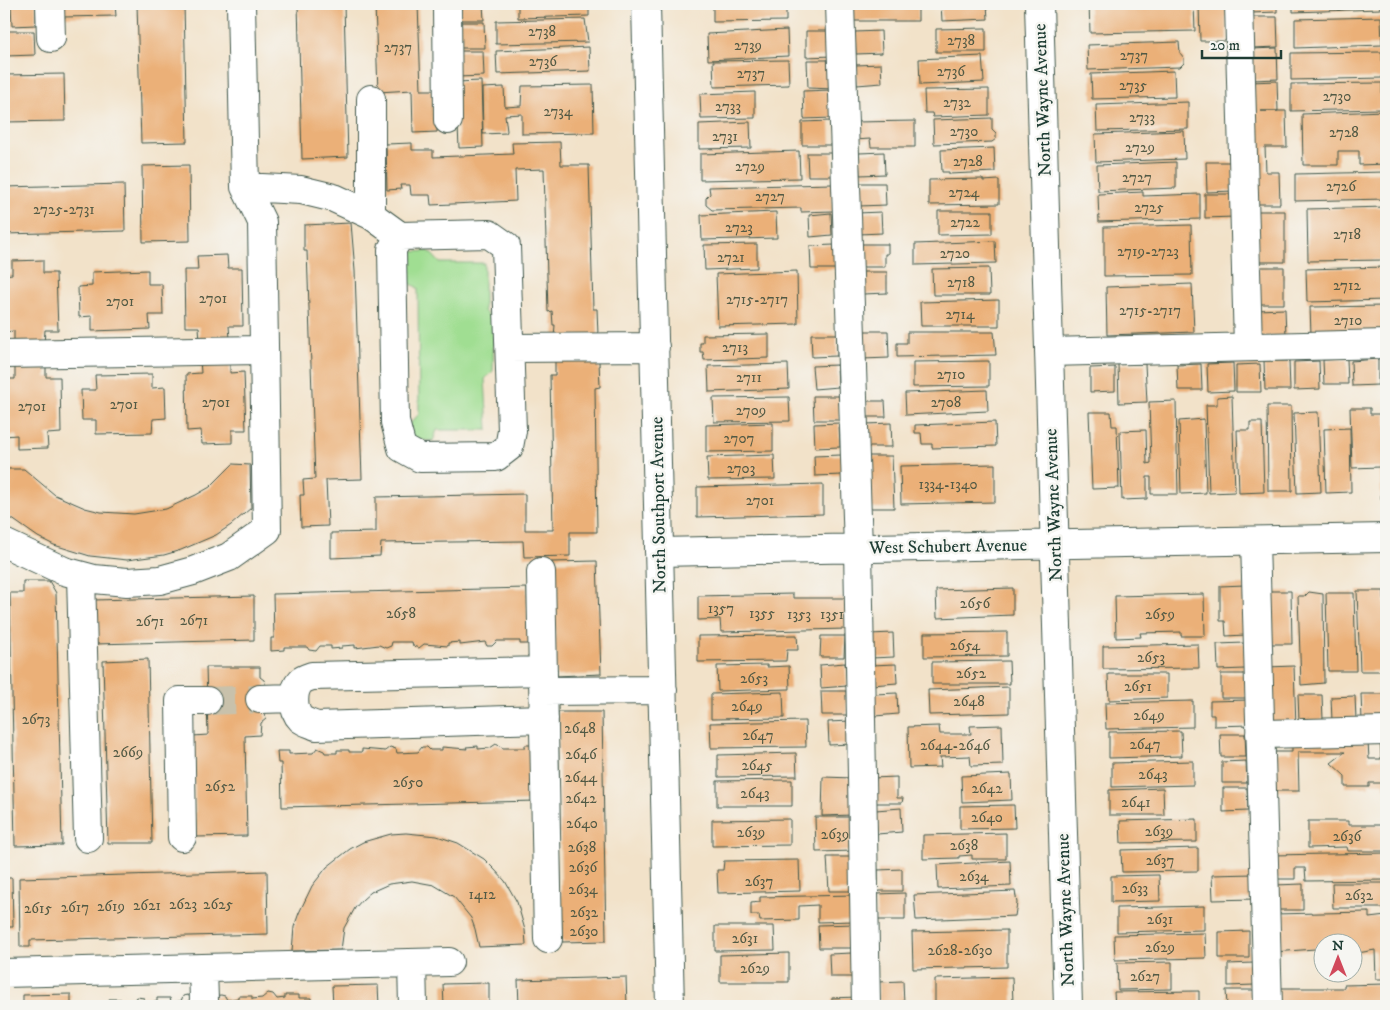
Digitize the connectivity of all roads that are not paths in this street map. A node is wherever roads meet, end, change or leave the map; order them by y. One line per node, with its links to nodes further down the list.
1 (50, 4): 8 (street)
2 (241, 4): 11 (street)
3 (447, 4): 10 (street)
4 (646, 4): 15 (street, North Southport Avenue)
5 (840, 4): 25 (street)
6 (1039, 4): 19 (street, North Wayne Avenue)
7 (1239, 4): 16 (street)
8 (51, 38)
9 (371, 99): 12 (street)
10 (448, 120)
11 (245, 187): 12 (street); 18 (street)
12 (371, 215): 13 (street)
13 (400, 236): 17 (street); 17 (street)
14 (1386, 344): 16 (street)
15 (655, 347): 17 (street); 26 (street, North Southport Avenue)
16 (1248, 347): 19 (street)
17 (510, 348)
18 (264, 350): 20 (street); 28 (street)
19 (1049, 352): 24 (street, North Wayne Avenue)
20 (4, 354)
21 (1386, 538): 22 (street, West Schubert Avenue)
22 (1255, 541): 24 (street, West Schubert Avenue); 36 (street)
23 (4, 543): 28 (street)
24 (1055, 545): 25 (street, West Schubert Avenue); 48 (street, North Wayne Avenue)
25 (858, 548): 26 (street, West Schubert Avenue); 47 (street)
26 (660, 552): 30 (street, North Southport Avenue)
27 (541, 572): 29 (street)
28 (81, 576): 38 (street)
29 (544, 681): 30 (street); 31 (street); 34 (street)
30 (663, 690): 46 (street, North Southport Avenue)
31 (294, 698): 32 (street); 34 (street)
32 (260, 699)
33 (207, 701): 37 (street)
34 (544, 720): 39 (street)
35 (1386, 731): 36 (street)
36 (1260, 734): 49 (street)
37 (182, 837)
38 (88, 838)
39 (548, 939)
40 (449, 962): 41 (street)
41 (412, 963): 42 (street); 45 (street)
42 (203, 968): 43 (street); 44 (street)
43 (4, 973)
44 (204, 1001)
45 (413, 1006)
46 (670, 1006)
47 (866, 1006)
48 (1068, 1006)
49 (1268, 1006)

